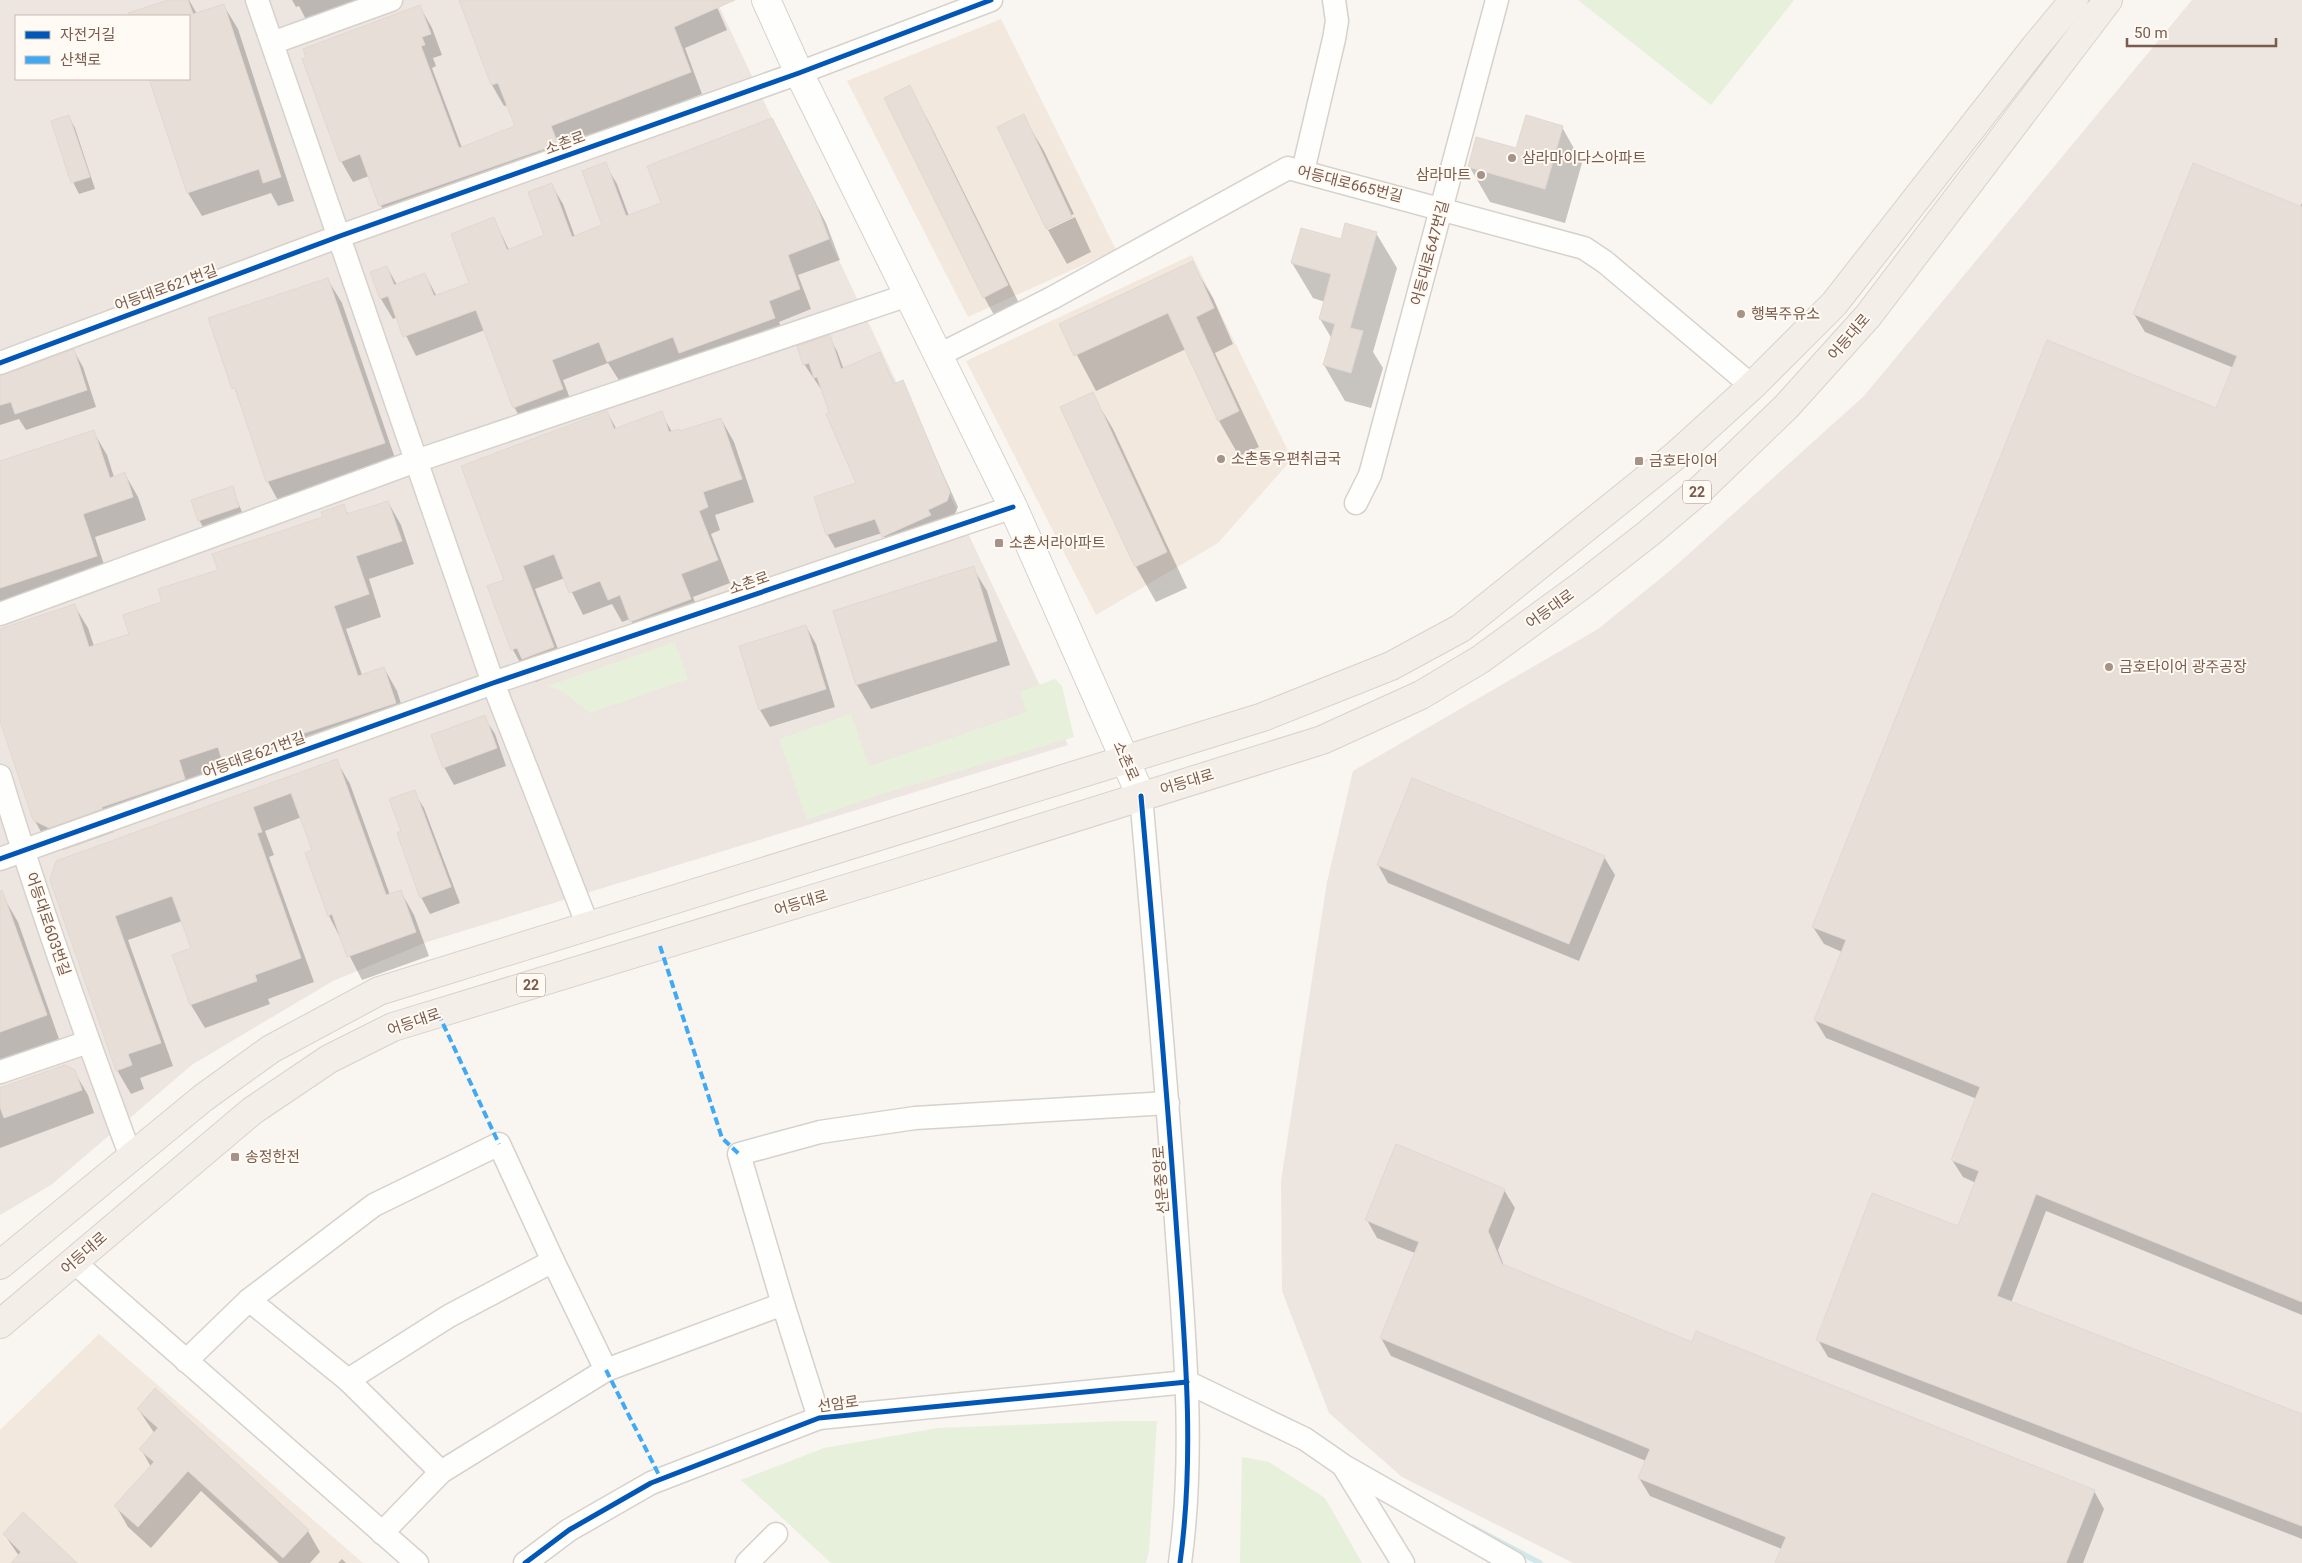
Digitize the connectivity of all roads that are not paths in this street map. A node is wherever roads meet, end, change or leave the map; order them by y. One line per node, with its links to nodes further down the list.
1 (257, 0): 12 (street)
2 (391, 0): 12 (street)
3 (766, 0): 14 (street, 소촌로)
4 (991, 0): 14 (street)
5 (1334, 0): 15 (street)
6 (1497, 0): 16 (street, 어등대로647번길)
7 (2058, 0): 13 (main road)
8 (2074, 0): 13 (main road)
9 (2108, 0): 11 (main road, 어등대로 / 22)
10 (2124, 0): 11 (main road)
11 (2078, 40): 29 (main road, 어등대로 / 22)
12 (272, 43): 17 (street)
13 (2035, 47): 21 (main road)
14 (799, 73): 17 (street, 소촌로); 18 (street, 소촌로)
15 (1303, 170): 16 (street, 어등대로665번길); 19 (street, 어등대로665번길)
16 (1442, 208): 21 (street, 어등대로665번길); 23 (street, 어등대로647번길)
17 (340, 236): 20 (street, 어등대로621번길); 22 (street)
18 (908, 296): 19 (street, 소촌로); 22 (street)
19 (939, 355): 24 (street, 소촌로)
20 (0, 363)
21 (1752, 386): 27 (main road)
22 (416, 461): 25 (street); 26 (street)
23 (1356, 502)
24 (1013, 507): 26 (street, 소촌로); 27 (street, 소촌로)
25 (0, 614)
26 (493, 683): 30 (street, 어등대로621번길); 32 (street)
27 (1125, 759): 29 (street, 소촌로); 32 (main road)
28 (0, 776): 30 (street, 어등대로603번길)
29 (1141, 796): 35 (street, 선운중앙로); 37 (main road, 어등대로 / 22)
30 (22, 850): 31 (street, 어등대로621번길); 33 (street, 어등대로603번길)
31 (0, 859)
32 (588, 926): 36 (main road)
33 (88, 1042): 34 (street); 36 (street, 어등대로603번길)
34 (0, 1072)
35 (1168, 1102): 41 (street); 46 (street, 선운중앙로)
36 (131, 1157): 39 (main road)
37 (74, 1262): 42 (main road, 어등대로 / 22); 43 (street)
38 (552, 1262): 40 (street); 44 (street); 45 (street)
39 (0, 1265)
40 (249, 1300): 43 (street); 45 (street)
41 (783, 1304): 44 (street); 47 (street)
42 (0, 1324)
43 (186, 1361): 50 (street)
44 (606, 1370): 49 (street)
45 (348, 1380): 49 (street)
46 (1187, 1382): 47 (street, 선암로); 48 (street); 55 (street, 선운중앙로)
47 (819, 1418): 53 (street, 선암로)
48 (1344, 1466): 56 (street); 57 (street)
49 (441, 1472): 50 (street)
50 (382, 1533): 52 (street)
51 (776, 1534): 54 (street)
52 (417, 1563)
53 (525, 1563)
54 (747, 1563)
55 (1180, 1563)
56 (1403, 1563)
57 (1514, 1563)

